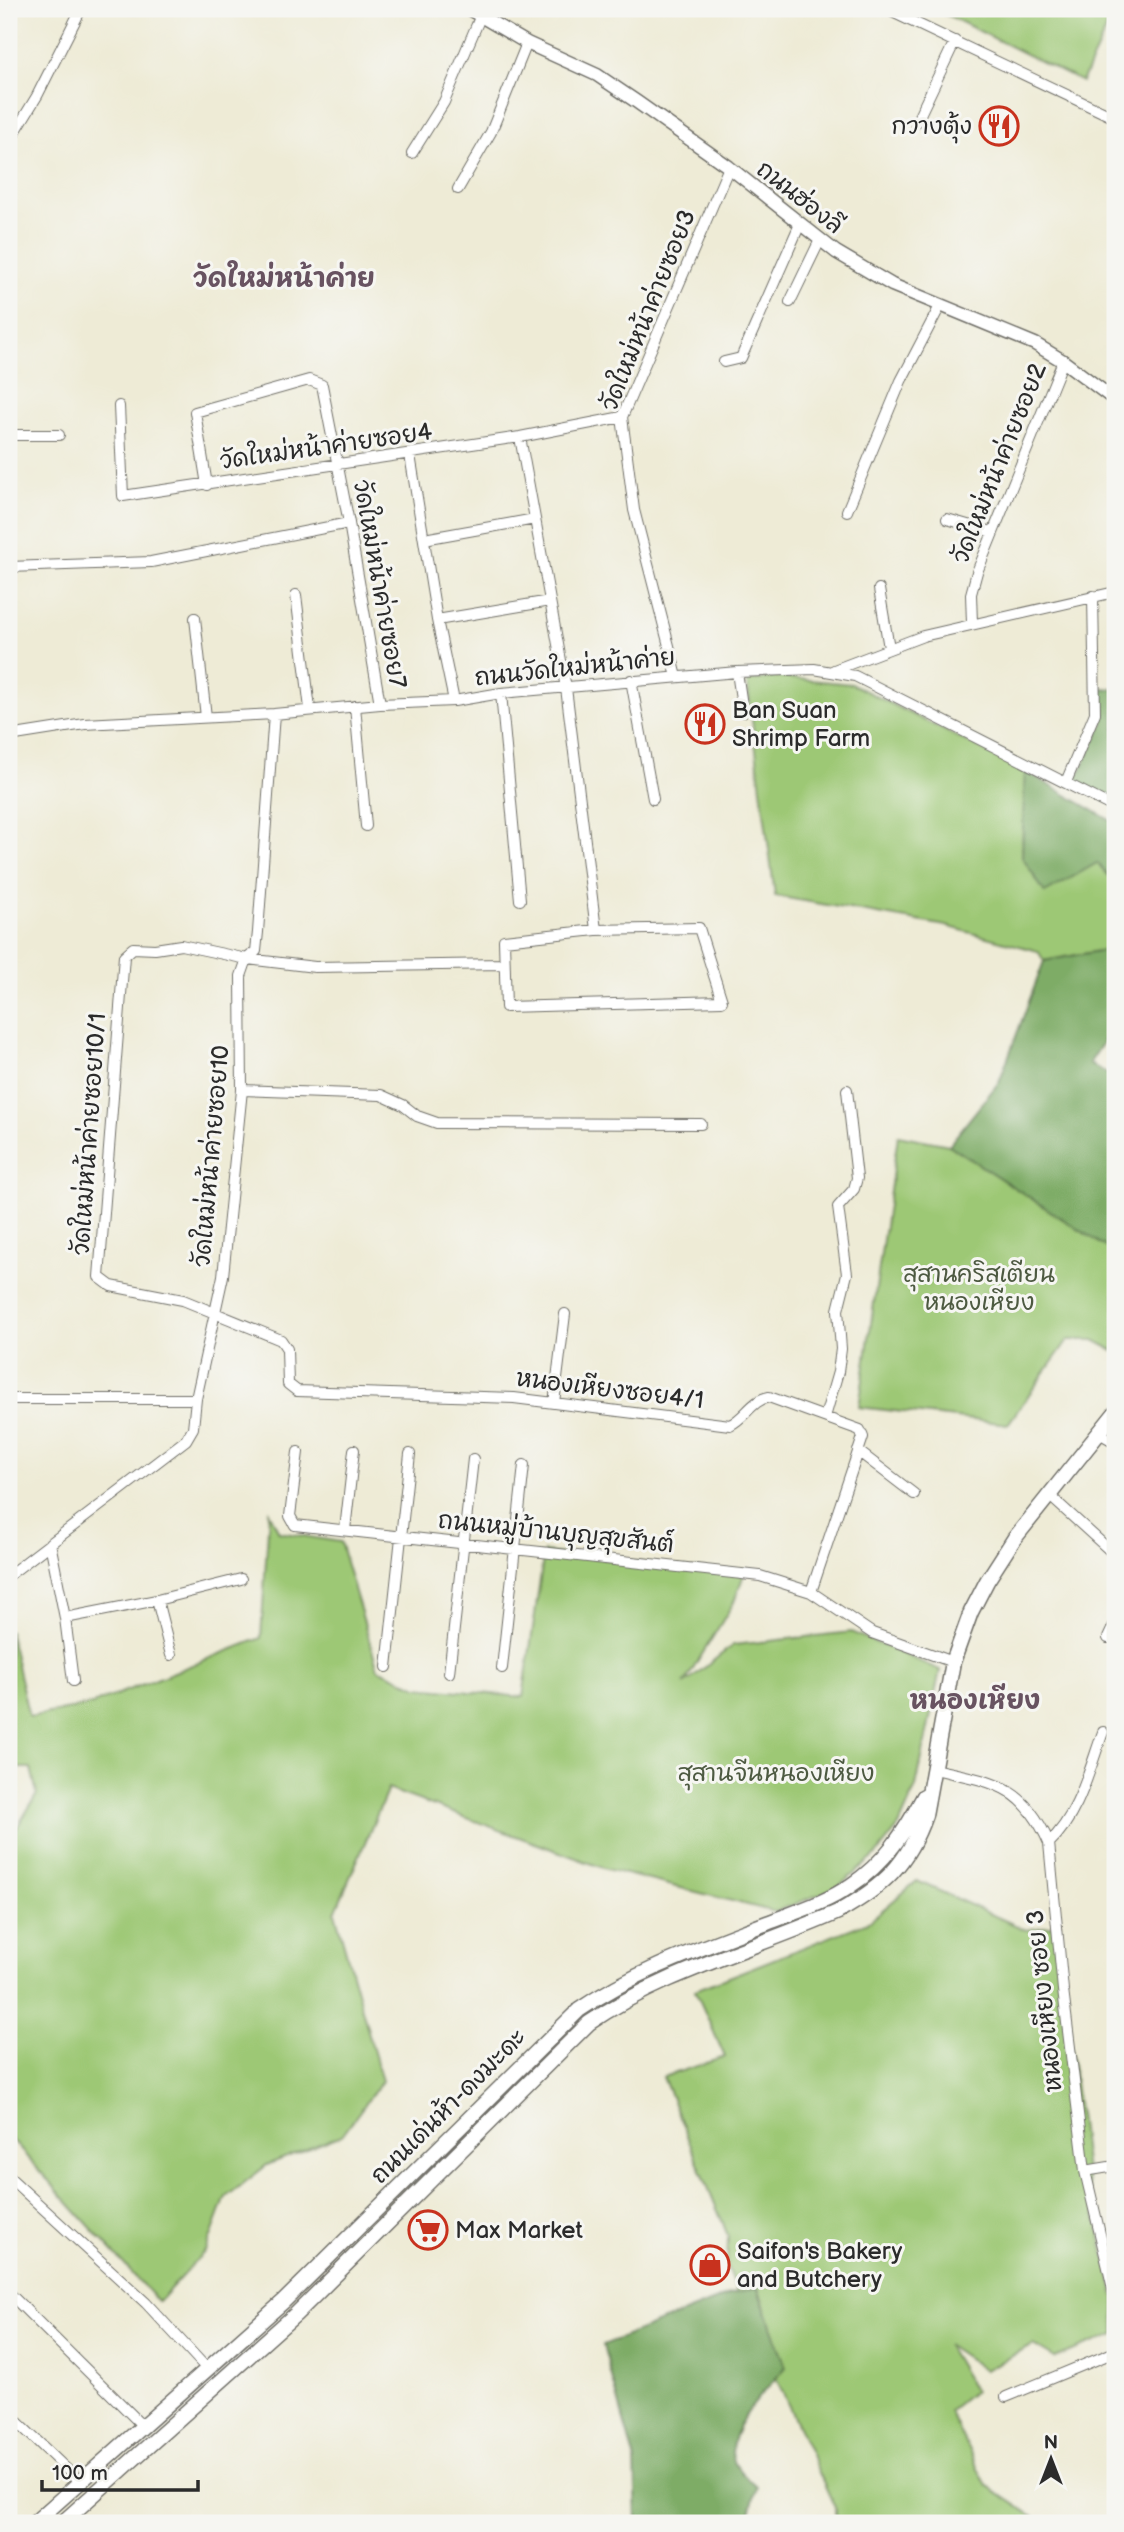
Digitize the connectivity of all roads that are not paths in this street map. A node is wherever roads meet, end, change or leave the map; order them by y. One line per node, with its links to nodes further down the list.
1 (81, 9): 8 (street)
2 (886, 9): 4 (street)
3 (475, 12): 5 (street, ถนนฮ่องลี); 9 (street)
4 (955, 41): 6 (street); 7 (street)
5 (527, 43): 10 (street, ถนนฮ่องลี); 11 (street)
6 (1115, 118)
7 (916, 123)
8 (9, 142)
9 (412, 153)
10 (729, 167): 12 (street, ถนนฮ่องลี); 20 (street, วัดใหม่หน้าค่ายซอย3)
11 (458, 189)
12 (800, 224): 13 (street, ถนนฮ่องลี); 17 (street)
13 (820, 240): 14 (street); 15 (street, ถนนฮ่องลี)
14 (790, 302)
15 (940, 306): 16 (street, ถนนฮ่องลี); 27 (street)
16 (1063, 361): 18 (street, ถนนฮ่องลี); 31 (street, วัดใหม่หน้าค่ายซอย2)
17 (724, 362)
18 (1115, 400)
19 (119, 406): 26 (street, วัดใหม่หน้าค่ายซอย4)
20 (622, 417): 23 (street, วัดใหม่หน้าค่ายซอย4); 45 (street, วัดใหม่หน้าค่ายซอย3)
21 (9, 435): 22 (street)
22 (59, 435)
23 (520, 438): 24 (street, วัดใหม่หน้าค่ายซอย4); 28 (street)
24 (410, 455): 25 (street, วัดใหม่หน้าค่ายซอย4); 32 (street)
25 (337, 466): 26 (street, วัดใหม่หน้าค่ายซอย4); 26 (street, วัดใหม่หน้าค่ายซอย7); 30 (street, วัดใหม่หน้าค่ายซอย7)
26 (206, 485)
27 (847, 511)
28 (535, 519): 32 (street); 38 (street)
29 (947, 519): 31 (street)
30 (349, 523): 33 (street); 50 (street, วัดใหม่หน้าค่ายซอย7)
31 (992, 532): 41 (street, วัดใหม่หน้าค่ายซอย2)
32 (424, 539): 40 (street)
33 (9, 567)
34 (879, 589): 42 (street)
35 (1115, 592): 37 (street)
36 (296, 595): 52 (street)
37 (1093, 596): 41 (street); 57 (street)
38 (550, 601): 40 (street); 47 (street)
39 (195, 618): 55 (street)
40 (437, 620): 49 (street)
41 (972, 623): 42 (street)
42 (889, 648): 43 (street)
43 (834, 670): 44 (street, ถนนวัดใหม่หน้าค่าย); 57 (street, ถนนวัดใหม่หน้าค่าย)
44 (737, 672): 45 (street, ถนนวัดใหม่หน้าค่าย); 53 (street)
45 (677, 677): 46 (street, ถนนวัดใหม่หน้าค่าย)
46 (631, 680): 47 (street, ถนนวัดใหม่หน้าค่าย); 58 (street)
47 (566, 688): 48 (street, ถนนวัดใหม่หน้าค่าย); 62 (street)
48 (501, 693): 49 (street, ถนนวัดใหม่หน้าค่าย); 61 (street)
49 (454, 701): 50 (street, ถนนวัดใหม่หน้าค่าย)
50 (380, 704): 51 (street, ถนนวัดใหม่หน้าค่าย)
51 (355, 706): 52 (street, ถนนวัดใหม่หน้าค่าย); 60 (street)
52 (310, 709): 54 (street, ถนนวัดใหม่หน้าค่าย)
53 (743, 712)
54 (274, 714): 55 (street, ถนนวัดใหม่หน้าค่าย); 63 (street, วัดใหม่หน้าค่ายซอย10)
55 (206, 717): 56 (street, ถนนวัดใหม่หน้าค่าย)
56 (9, 736)
57 (1066, 782): 59 (street, ถนนวัดใหม่หน้าค่าย)
58 (653, 799)
59 (1115, 808)
60 (366, 826)
61 (520, 900)
62 (596, 930): 64 (street); 64 (street)
63 (247, 959): 64 (street); 65 (street, วัดใหม่หน้าค่ายซอย10); 68 (street, วัดใหม่หน้าค่ายซอย10/1)
64 (503, 964)
65 (242, 1090): 67 (street); 68 (street, วัดใหม่หน้าค่ายซอย10)
66 (847, 1090): 74 (street)
67 (701, 1125)
68 (215, 1313): 71 (street, วัดใหม่หน้าค่ายซอย10); 72 (street, หนองเหียงซอย4/1)
69 (565, 1314): 72 (street)
70 (9, 1399): 71 (street)
71 (196, 1399): 87 (street, วัดใหม่หน้าค่ายซอย10)
72 (554, 1403): 74 (street, หนองเหียงซอย4/1)
73 (1115, 1413): 75 (main road, ถนนเด่นห้า-ดงมะดะ)
74 (825, 1417): 78 (street, หนองเหียงซอย4/1)
75 (1099, 1433): 76 (street); 84 (main road, ถนนเด่นห้า-ดงมะดะ)
76 (1115, 1442)
77 (354, 1450): 85 (street)
78 (858, 1451): 83 (street); 93 (street)
79 (298, 1452): 85 (street, ถนนหมู่บ้านบุญสุขสันต์)
80 (411, 1454): 86 (street)
81 (473, 1459): 88 (street)
82 (524, 1465): 89 (street)
83 (914, 1494)
84 (1049, 1495): 90 (street); 99 (main road, ถนนเด่นห้า-ดงมะดะ)
85 (345, 1530): 86 (street, ถนนหมู่บ้านบุญสุขสันต์)
86 (401, 1536): 88 (street, ถนนหมู่บ้านบุญสุขสันต์); 100 (street)
87 (50, 1542): 91 (street, วัดใหม่หน้าค่ายซอย10); 95 (street)
88 (464, 1543): 89 (street, ถนนหมู่บ้านบุญสุขสันต์); 102 (street)
89 (516, 1549): 93 (street, ถนนหมู่บ้านบุญสุขสันต์); 101 (street)
90 (1115, 1555)
91 (9, 1575)
92 (242, 1579): 94 (street)
93 (811, 1592): 99 (street, ถนนหมู่บ้านบุญสุขสันต์)
94 (157, 1600): 95 (street); 98 (street)
95 (65, 1618): 103 (street)
96 (1115, 1623): 97 (street)
97 (1108, 1638)
98 (171, 1655)
99 (953, 1662): 105 (main road, ถนนเด่นห้า-ดงมะดะ)
100 (387, 1667)
101 (502, 1668)
102 (449, 1673)
103 (73, 1681)
104 (1103, 1732): 107 (street)
105 (934, 1769): 106 (main road, ถนนเด่นห้า-ดงมะดะ); 107 (street, หนองเหียง ซอย 3)
106 (930, 1786): 108 (main road, ถนนเด่นห้า-ดงมะดะ); 109 (main road, ถนนเด่นห้า-ดงมะดะ)
107 (1049, 1843): 111 (street, หนองเหียง ซอย 3)
108 (831, 1897): 109 (main road); 116 (main road, ถนนเด่นห้า-ดงมะดะ)
109 (838, 1912): 121 (main road, ถนนเด่นห้า-ดงมะดะ)
110 (1115, 2166): 111 (street)
111 (1085, 2171): 114 (street, หนองเหียง ซอย 3)
112 (9, 2176): 116 (street)
113 (9, 2293): 120 (street)
114 (1115, 2297)
115 (1115, 2352): 117 (street)
116 (208, 2370): 119 (main road, ถนนเด่นห้า-ดงมะดะ)
117 (1006, 2397)
118 (9, 2414): 122 (street)
119 (156, 2415): 120 (main road, ถนนเด่นห้า-ดงมะดะ); 121 (main road)
120 (144, 2427): 122 (main road, ถนนเด่นห้า-ดงมะดะ)
121 (169, 2428): 124 (main road, ถนนเด่นห้า-ดงมะดะ)
122 (81, 2483): 123 (main road, ถนนเด่นห้า-ดงมะดะ)
123 (34, 2523)
124 (62, 2523)

